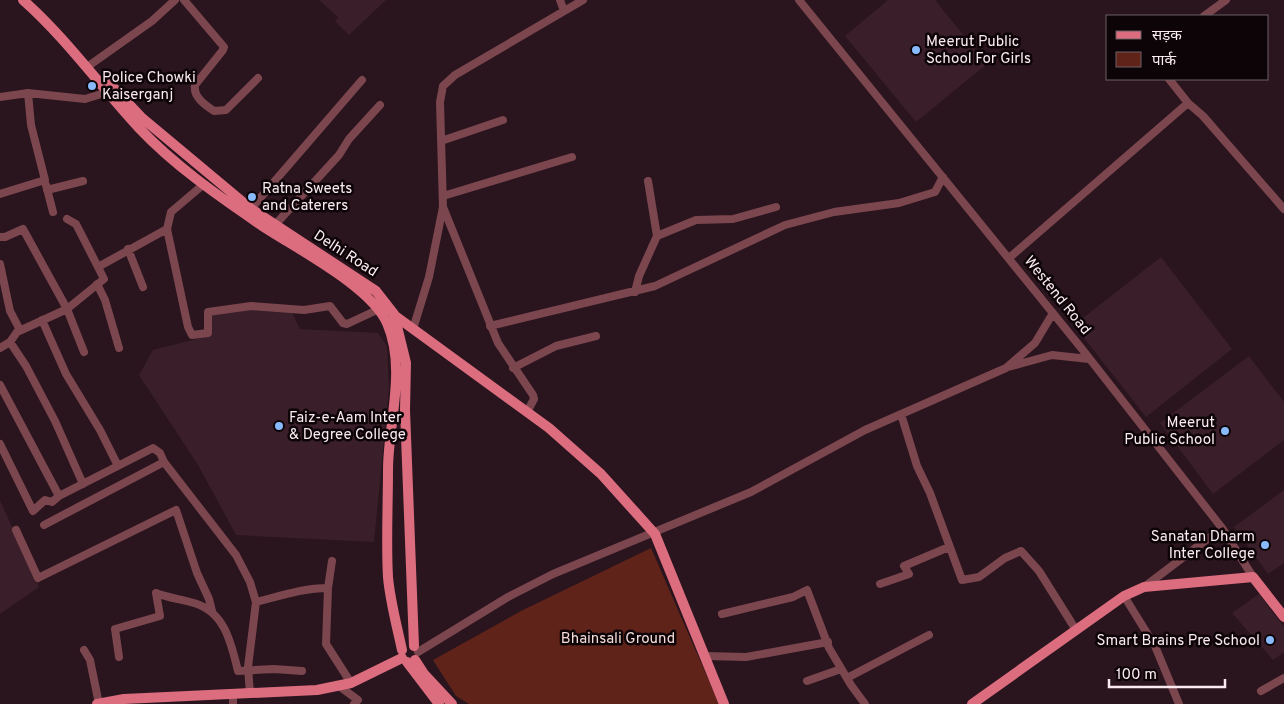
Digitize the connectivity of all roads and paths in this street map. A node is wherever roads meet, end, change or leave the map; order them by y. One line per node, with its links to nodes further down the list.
1 (24, 0): 11 (main road, Delhi Road)
2 (29, 0): 11 (main road, Delhi Road)
3 (175, 0): 11 (street)
4 (184, 0): 12 (street)
5 (560, 0): 9 (street)
6 (583, 0): 9 (street)
7 (799, 0): 24 (street, Westend Road)
8 (1226, 0): 10 (street)
9 (564, 11): 21 (street)
10 (1205, 15)
11 (89, 66): 15 (main road, Delhi Road)
12 (258, 78)
13 (362, 80): 35 (street)
14 (1170, 80): 18 (street)
15 (111, 90): 16 (street); 22 (main road, Delhi Road)
16 (28, 93): 17 (street); 25 (street)
17 (0, 97)
18 (1188, 103): 34 (street); 43 (street)
19 (380, 105): 38 (street)
20 (503, 120): 21 (street)
21 (441, 141): 31 (street)
22 (165, 145): 28 (main road, Delhi Road); 35 (main road, Delhi Road)
23 (572, 157): 31 (street)
24 (943, 177): 43 (street, Westend Road); 48 (street)
25 (45, 180): 29 (street); 30 (street)
26 (84, 181): 29 (street)
27 (648, 181): 40 (street)
28 (204, 184): 35 (main road, Delhi Road); 39 (street)
29 (47, 190): 36 (street)
30 (0, 194)
31 (443, 196): 32 (street)
32 (443, 207): 55 (street); 56 (street)
33 (776, 207): 40 (street)
34 (1284, 209)
35 (248, 211): 38 (main road, Delhi Road); 50 (main road)
36 (53, 212)
37 (67, 220): 45 (street)
38 (274, 226): 52 (main road, Delhi Road)
39 (167, 229): 42 (street); 50 (street)
40 (657, 236): 48 (street)
41 (0, 237): 49 (street)
42 (128, 249): 45 (street); 47 (street)
43 (1009, 258): 51 (street, Westend Road)
44 (0, 264): 57 (street)
45 (98, 267): 46 (street)
46 (97, 284): 49 (street); 61 (street)
47 (143, 287)
48 (635, 292): 55 (street)
49 (67, 309): 53 (street); 62 (street)
50 (377, 310): 54 (main road)
51 (1053, 313): 63 (street, Westend Road); 65 (street)
52 (394, 314): 54 (main road); 56 (main road); 93 (main road, Delhi Road)
53 (42, 320): 57 (street); 71 (street)
54 (387, 323): 93 (main road)
55 (490, 326): 64 (street)
56 (413, 329): 67 (main road)
57 (20, 330): 59 (street)
58 (596, 336): 64 (street)
59 (10, 342): 60 (street); 72 (street)
60 (0, 348)
61 (119, 348)
62 (84, 352)
63 (1089, 358): 65 (street); 75 (street, Westend Road)
64 (514, 368): 67 (street)
65 (1006, 368): 68 (street)
66 (0, 385): 73 (street)
67 (527, 412): 77 (main road)
68 (901, 414): 77 (street); 78 (street)
69 (0, 444): 73 (street)
70 (164, 462): 71 (street); 74 (street); 85 (street)
71 (118, 466): 72 (street)
72 (82, 484): 73 (street)
73 (59, 496)
74 (44, 525)
75 (1222, 528): 80 (street, Westend Road); 82 (street)
76 (16, 530): 86 (street)
77 (655, 534): 93 (street); 94 (main road)
78 (949, 547): 81 (street); 89 (street)
79 (332, 561): 83 (street)
80 (1253, 577): 82 (main road); 88 (main road, Westend Road)
81 (880, 584)
82 (1144, 587): 84 (main road)
83 (328, 588): 85 (street); 102 (street)
84 (1124, 596): 89 (main road); 115 (street)
85 (256, 602): 98 (street)
86 (212, 611): 95 (street); 98 (street)
87 (722, 614): 91 (street)
88 (1284, 617)
89 (1076, 630): 114 (main road)
90 (929, 635): 99 (street)
91 (828, 642): 94 (street); 96 (street)
92 (84, 650): 108 (street)
93 (410, 655): 102 (main road); 110 (main road); 111 (main road)
94 (705, 656): 112 (main road)
95 (119, 657)
96 (842, 669): 99 (street); 101 (street)
97 (302, 671): 98 (street)
98 (248, 672): 105 (street)
99 (847, 678): 113 (street)
100 (1284, 678): 104 (street)
101 (807, 681)
102 (351, 683): 103 (main road)
103 (339, 686): 105 (main road); 109 (street)
104 (1261, 691)
105 (250, 694): 107 (main road)
106 (209, 700): 107 (main road); 108 (main road)
107 (233, 700)
108 (98, 704)
109 (354, 704)
110 (439, 704)
111 (452, 704)
112 (724, 704)
113 (865, 704)
114 (972, 704)
115 (1179, 704)

